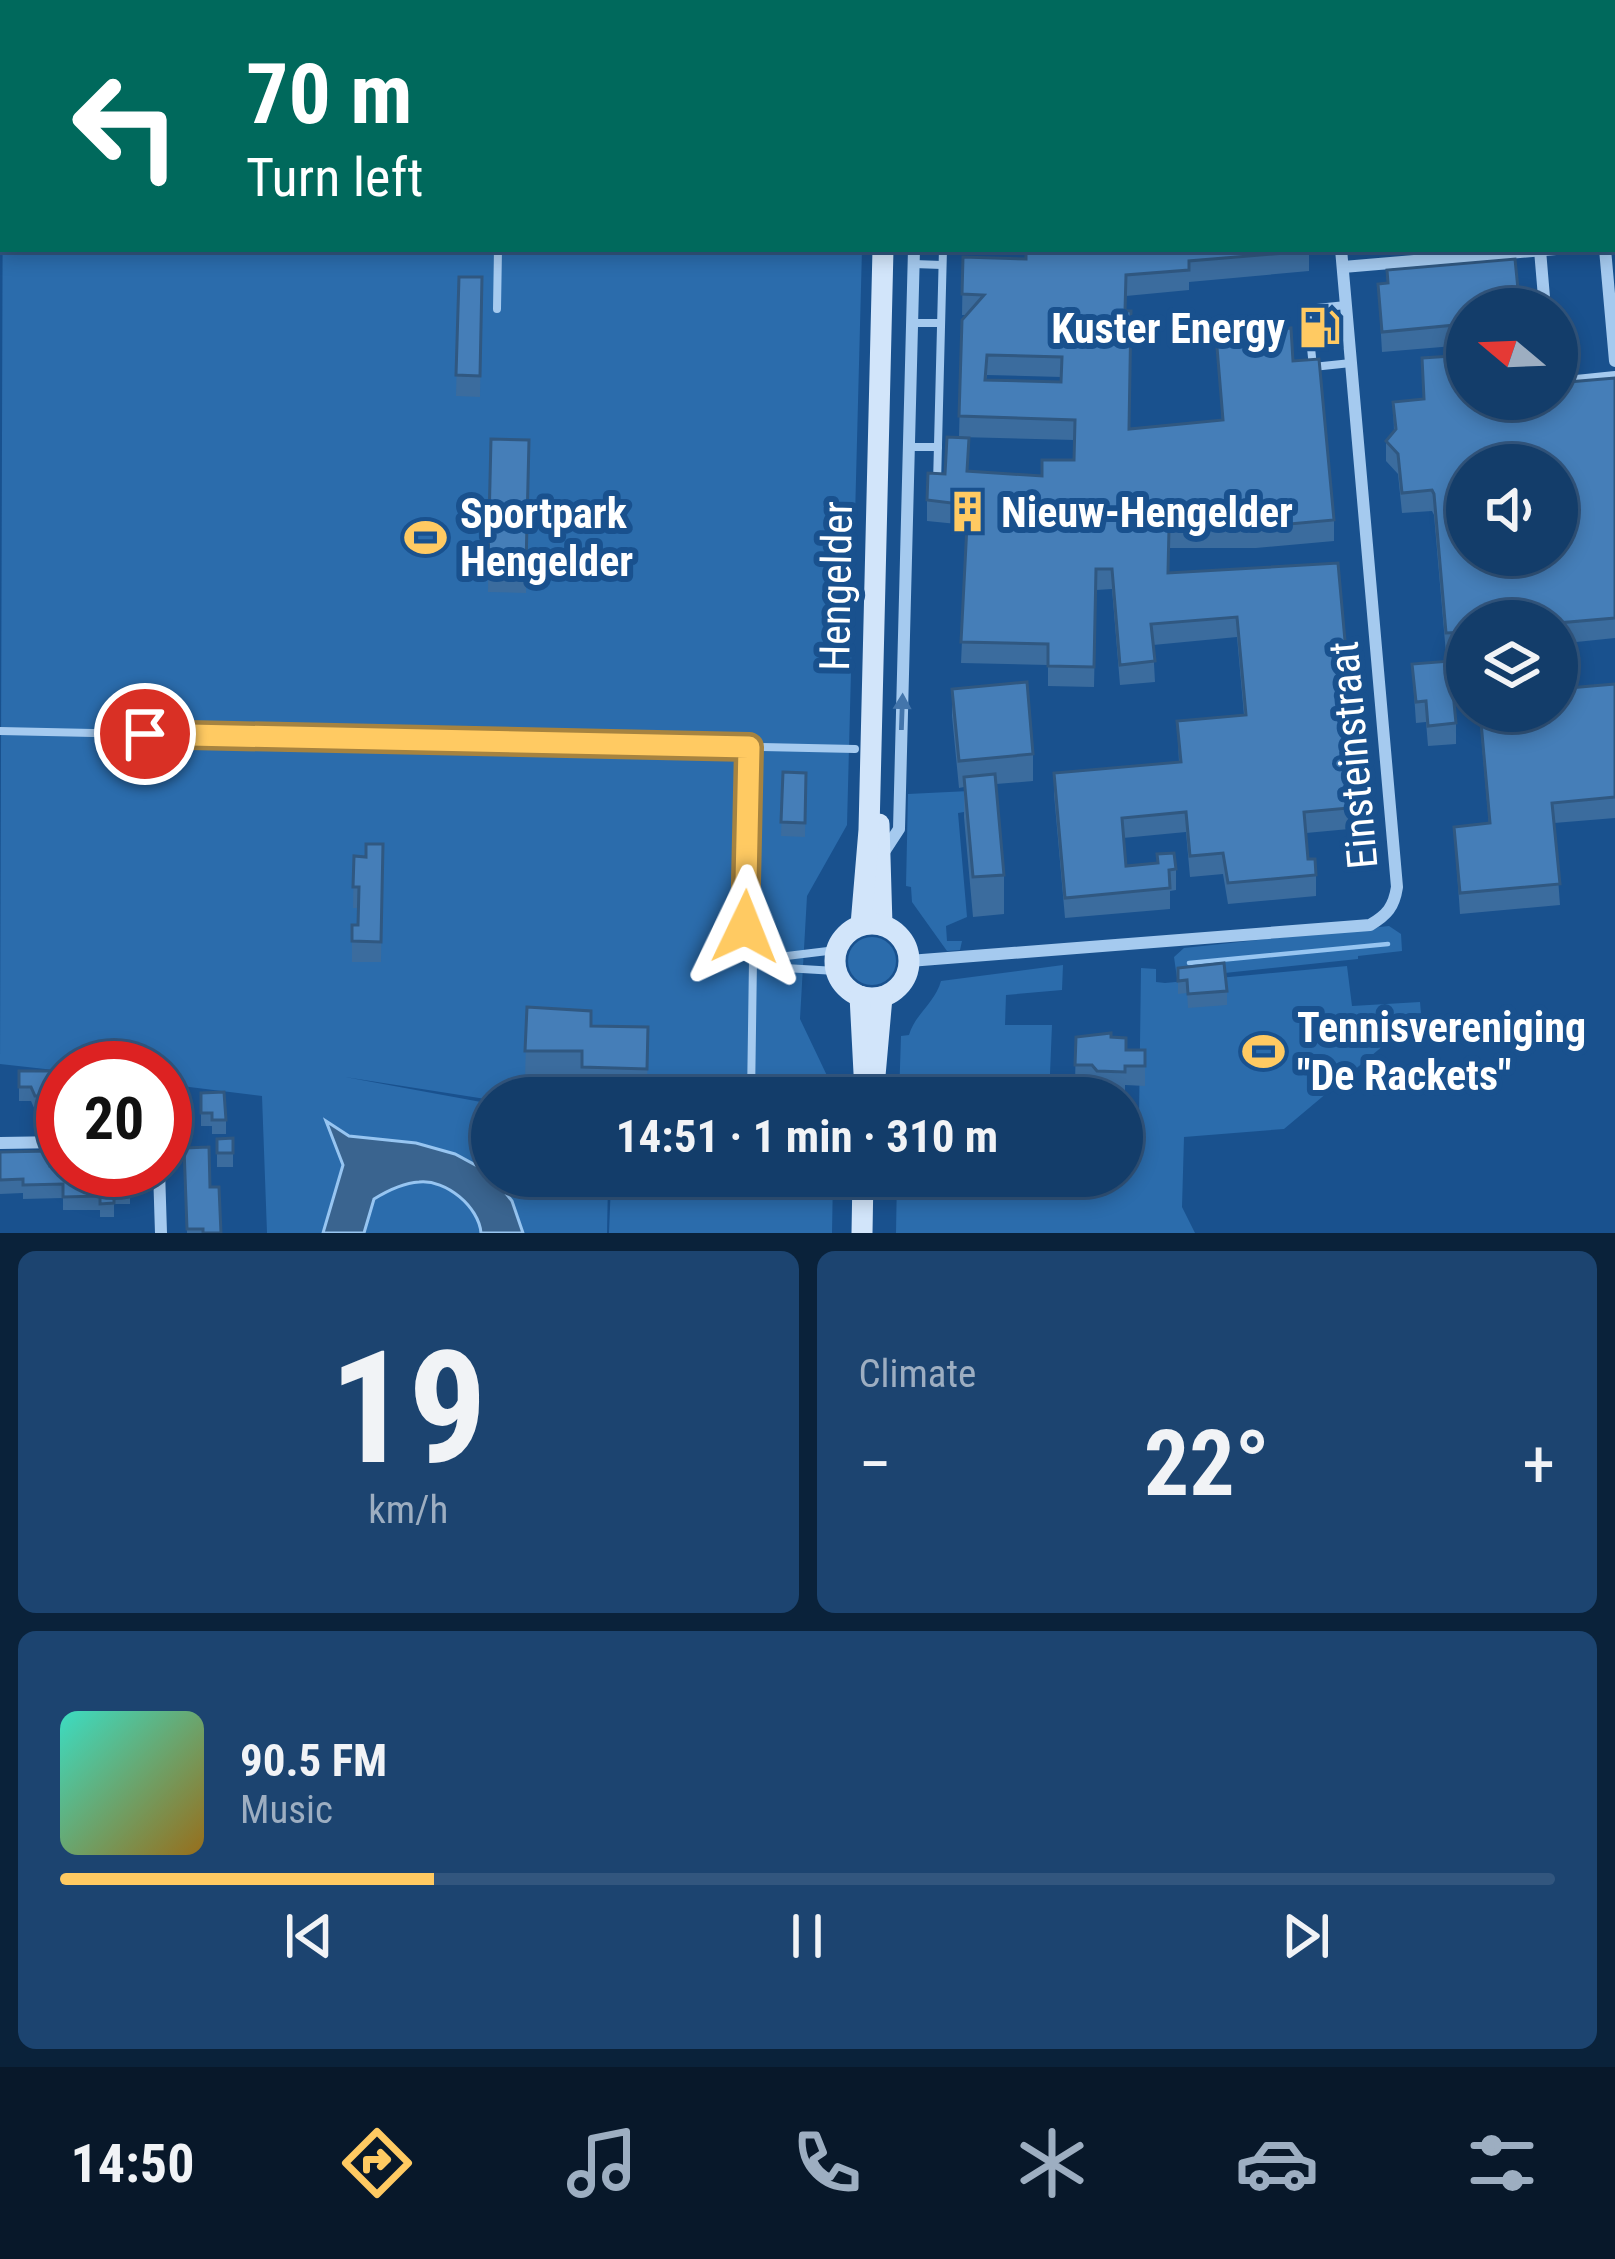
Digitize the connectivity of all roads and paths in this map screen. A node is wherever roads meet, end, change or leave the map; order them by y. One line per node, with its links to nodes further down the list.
1 (498, 252): 15 (lane)
2 (887, 252): 28 (main road, Hengelder)
3 (887, 252): 29 (main road, Hengelder)
4 (914, 252): 10 (street, Hengelder)
5 (943, 252): 11 (lane)
6 (1341, 252): 12 (street, Einsteinstraat)
7 (1517, 252): 12 (street)
8 (1540, 252): 13 (street)
9 (1605, 252): 18 (street)
10 (914, 264): 11 (lane); 16 (street, Hengelder)
11 (943, 265): 17 (lane)
12 (1342, 267): 14 (street, Einsteinstraat)
13 (1543, 288)
14 (1346, 305): 19 (street, Einsteinstraat); 19 (lane)
15 (497, 309)
16 (913, 322): 17 (lane); 22 (street, Hengelder)
17 (941, 323): 23 (lane)
18 (1615, 362)
19 (1351, 364): 33 (street, Einsteinstraat)
20 (1615, 377): 21 (street)
21 (1578, 380)
22 (910, 447): 23 (lane); 28 (street, Hengelder, one-way to 22)
23 (938, 447): 24 (lane)
24 (938, 485)
25 (0, 731): 26 (lane)
26 (749, 747): 27 (lane); 30 (lane)
27 (855, 749)
28 (882, 855): 29 (main road, Hengelder)
29 (871, 925): 32 (main road); 33 (main road)
30 (753, 960): 31 (lane); 35 (lane)
31 (774, 960): 32 (lane); 32 (lane)
32 (836, 961): 34 (main road)
33 (909, 961): 34 (main road)
34 (871, 996): 36 (main road)
35 (751, 1077)
36 (869, 1077)
37 (36, 1142): 38 (street)
38 (0, 1143)
39 (160, 1197): 41 (street)
40 (867, 1197): 42 (main road)
41 (161, 1233)
42 (866, 1233)

